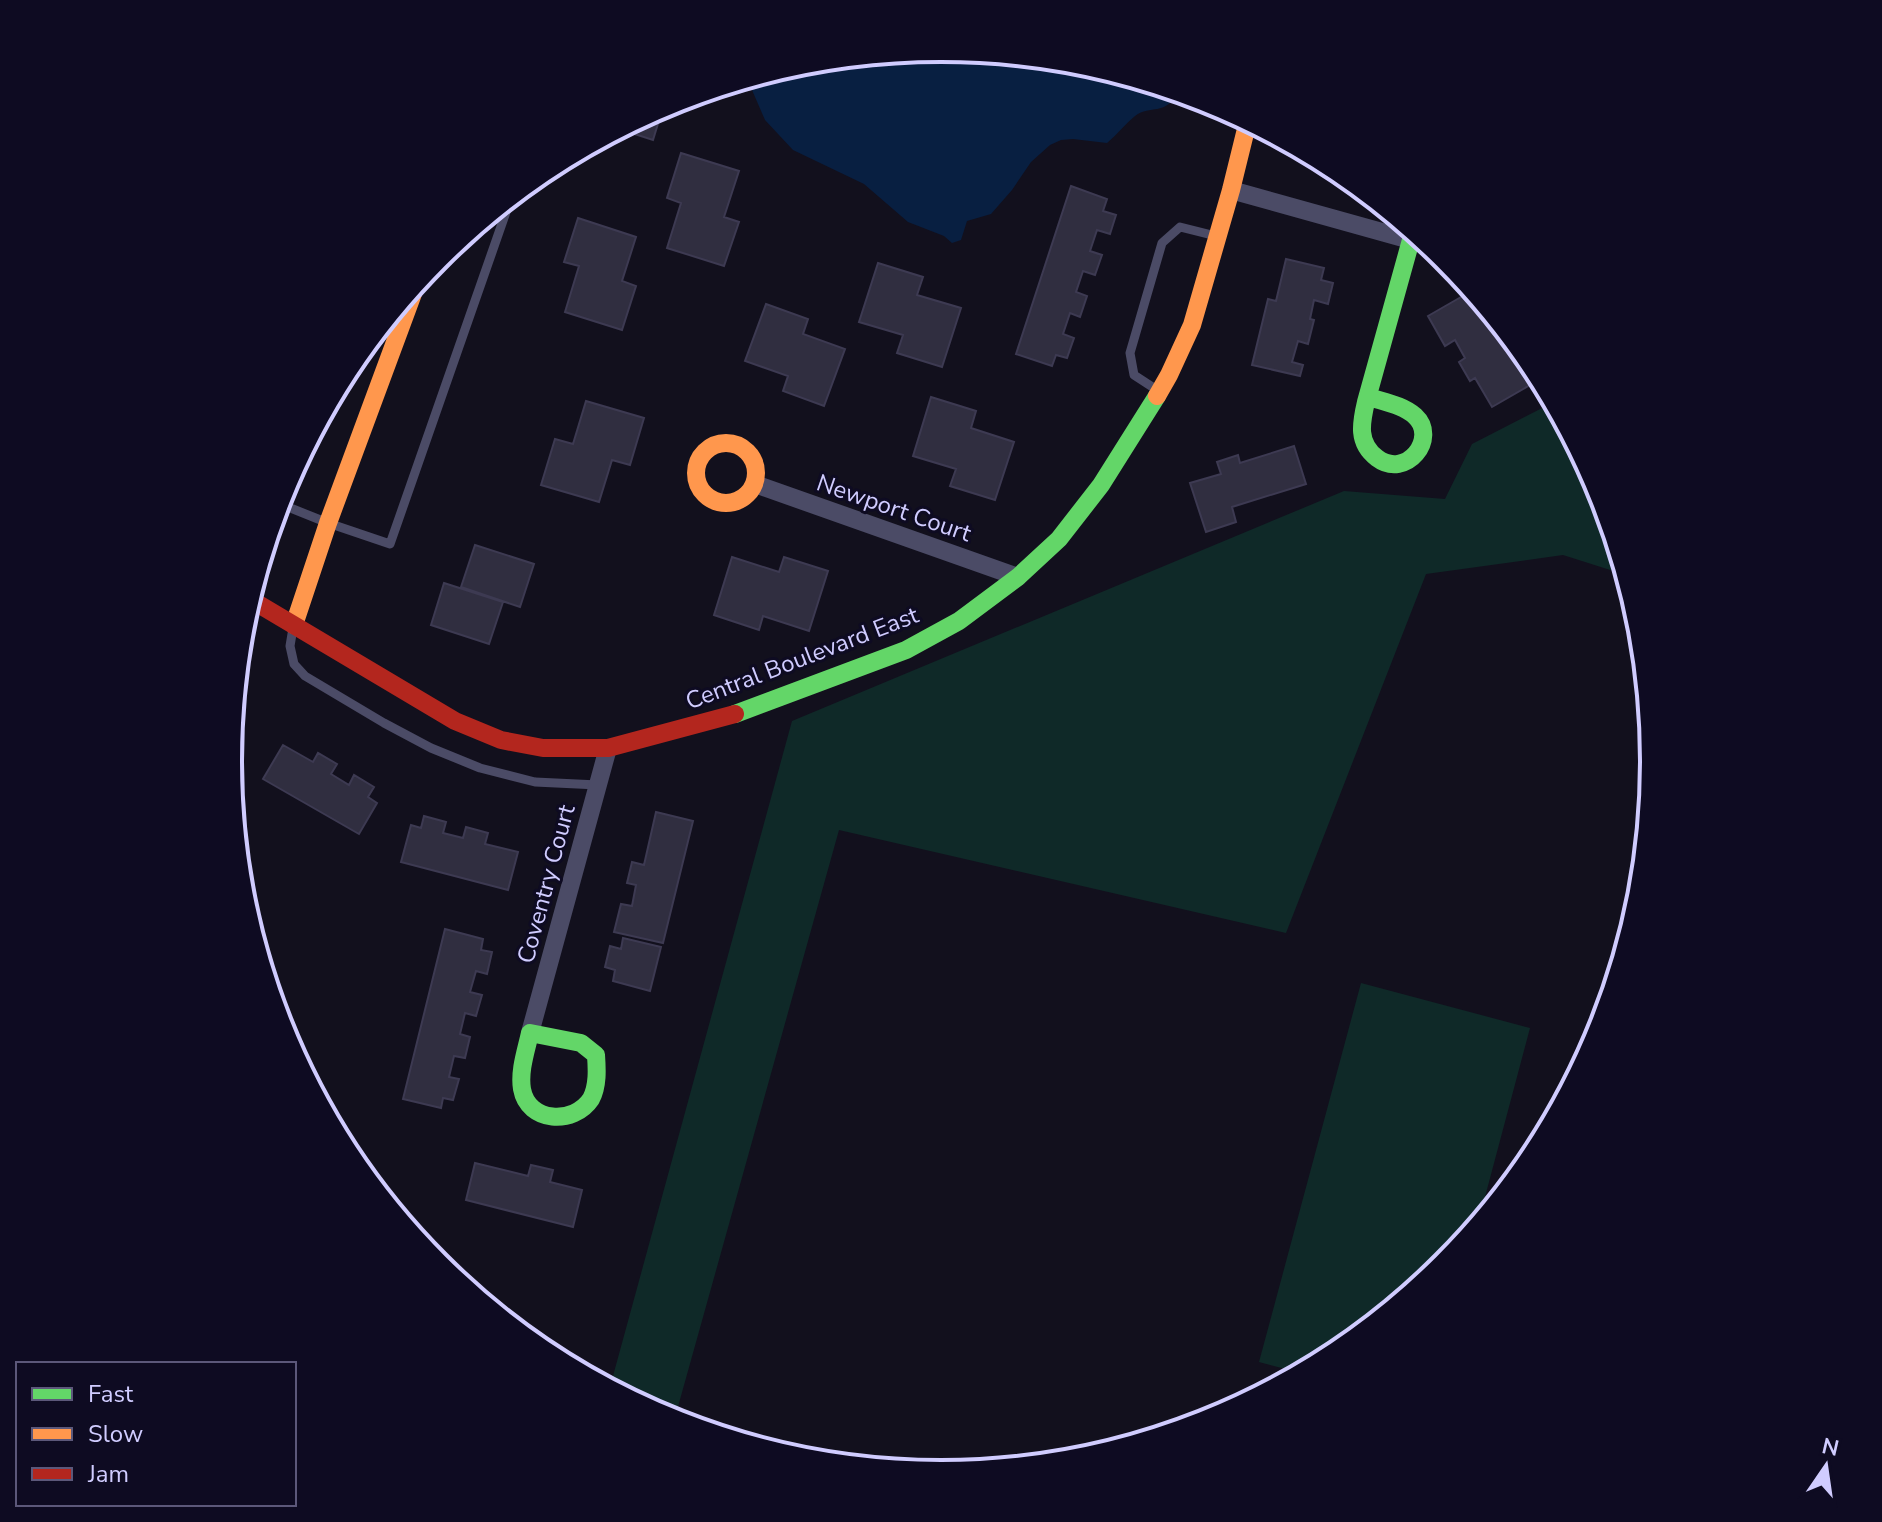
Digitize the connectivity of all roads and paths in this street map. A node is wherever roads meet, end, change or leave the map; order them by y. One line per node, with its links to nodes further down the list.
1 (1245, 132): 2 (street, Central Boulevard East)
2 (1231, 190): 4 (street, Central Boulevard East); 5 (street)
3 (505, 214): 12 (lane)
4 (1217, 237): 8 (street, Central Boulevard East); 8 (lane)
5 (1406, 239)
6 (1410, 243): 9 (street)
7 (407, 310): 12 (street)
8 (1160, 392): 13 (street, Central Boulevard East)
9 (1369, 397)
10 (755, 484): 13 (street, Newport Court)
11 (290, 508): 12 (lane)
12 (328, 523): 15 (street)
13 (1018, 577): 16 (street, Central Boulevard East)
14 (260, 605): 15 (street, Central Boulevard East)
15 (294, 625): 16 (street, Central Boulevard East); 17 (lane)
16 (608, 748): 17 (street, Coventry Court)
17 (598, 785): 18 (street, Coventry Court)
18 (530, 1033): 18 (street, Coventry Court)

